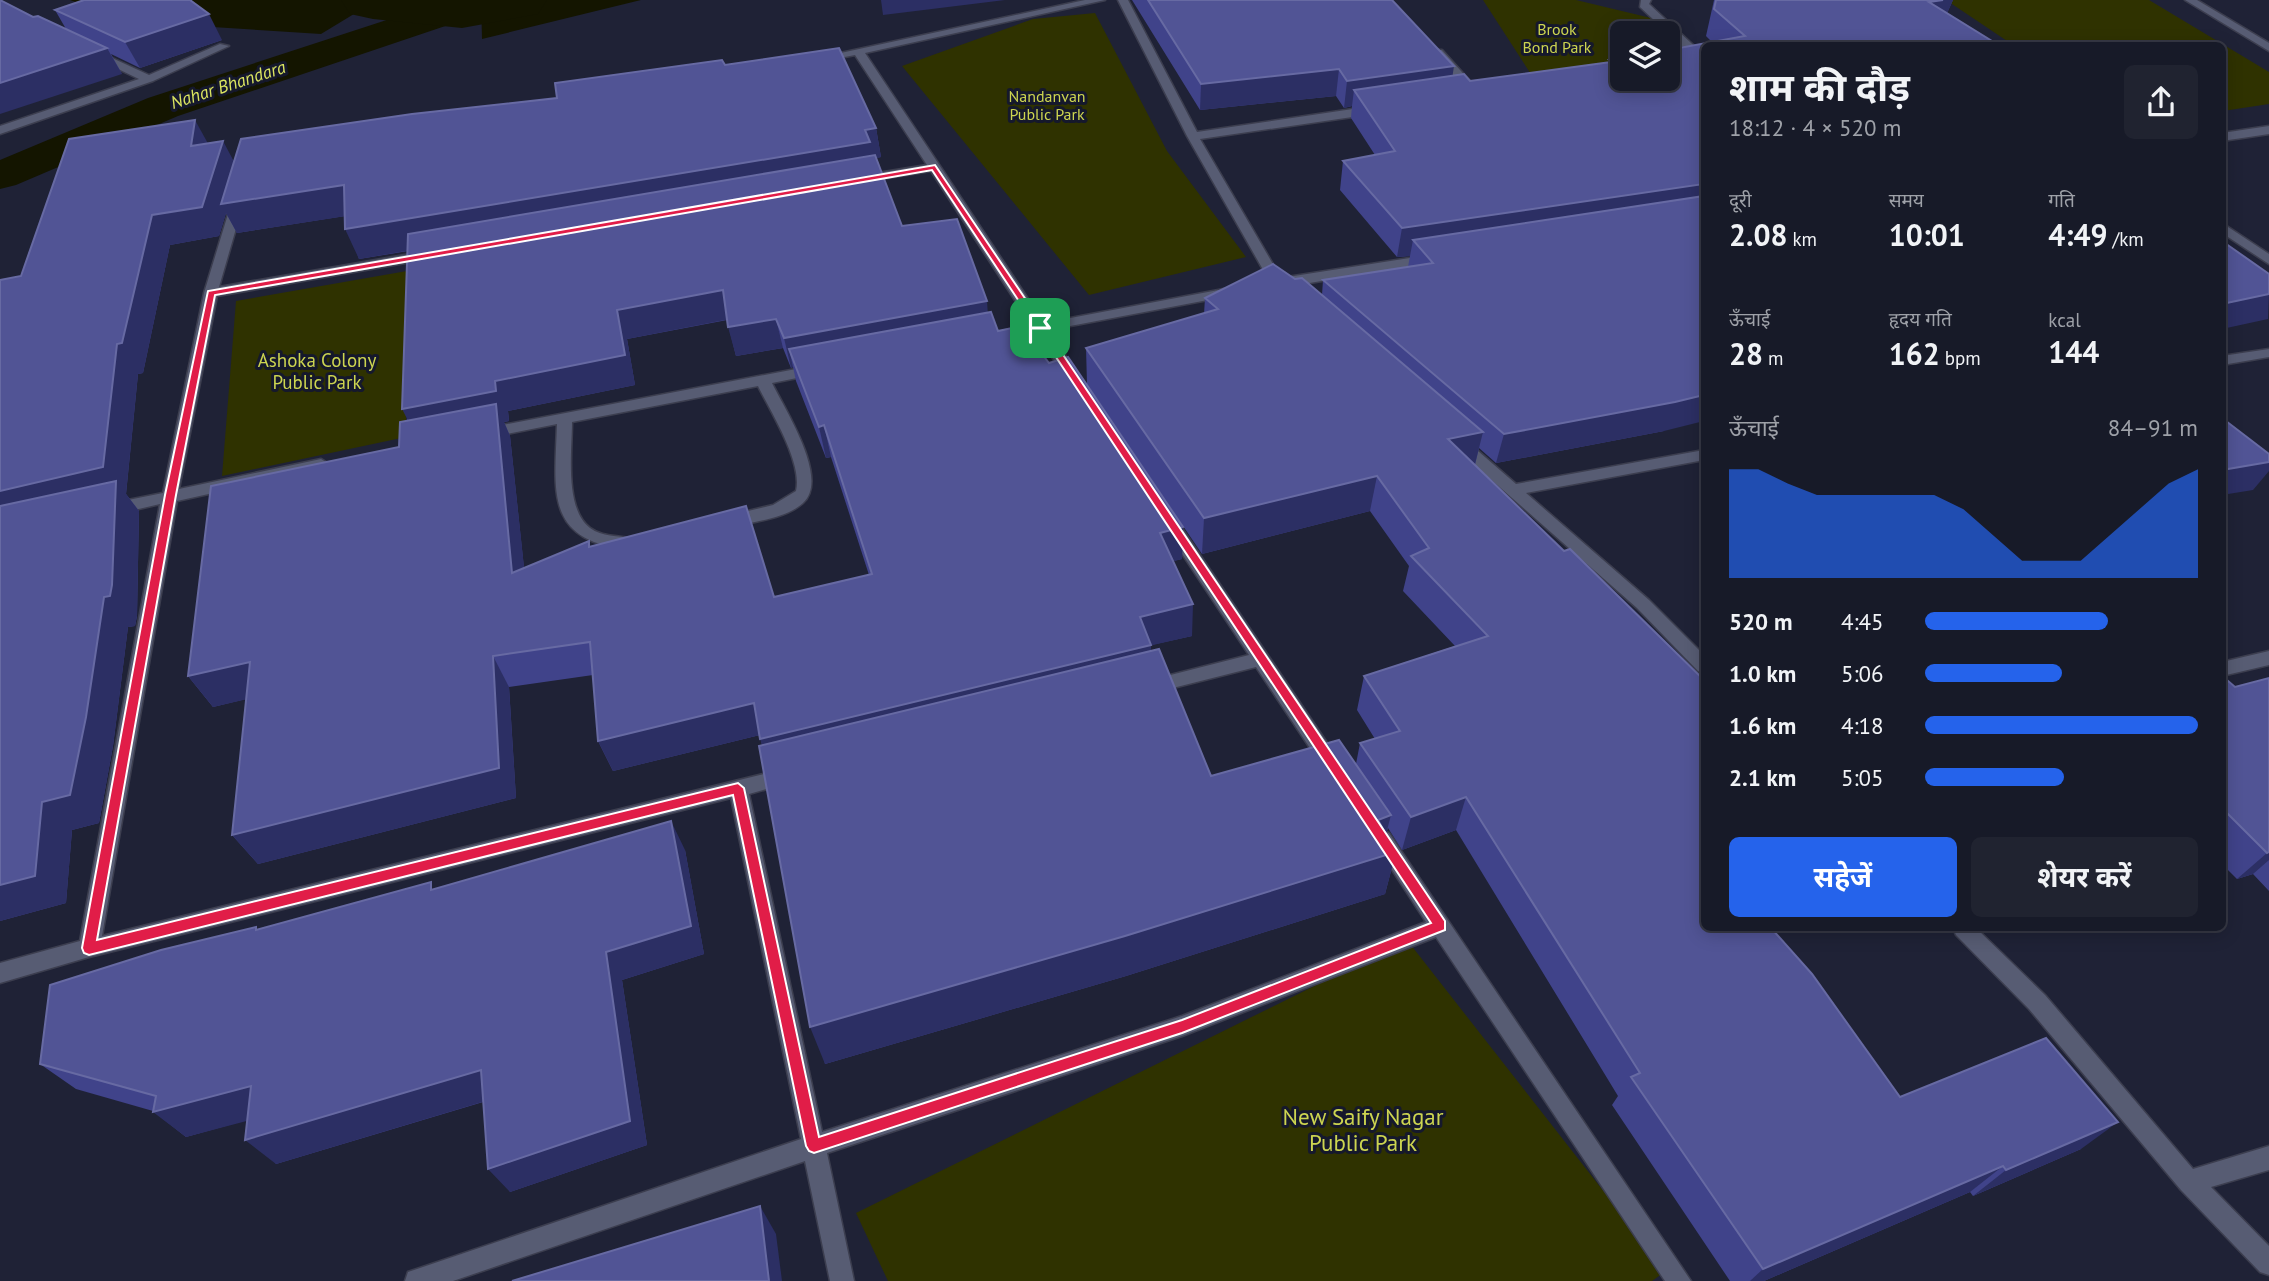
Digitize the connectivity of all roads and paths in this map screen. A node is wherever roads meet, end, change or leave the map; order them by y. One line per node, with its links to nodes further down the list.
1 (1100, 0): 9 (street)
2 (1124, 0): 19 (street)
3 (1646, 0): 10 (street)
4 (2190, 0): 7 (street)
5 (1425, 38): 14 (street)
6 (224, 46): 12 (street)
7 (2269, 48)
8 (87, 50): 12 (street)
9 (859, 52): 11 (street); 21 (street)
10 (1699, 60)
11 (804, 61)
12 (149, 79): 17 (street)
13 (1490, 93): 14 (street)
14 (1477, 95): 15 (street)
15 (1464, 97)
16 (1383, 108): 19 (street)
17 (0, 130)
18 (2269, 130): 20 (street)
19 (1193, 136): 28 (street)
20 (2226, 136)
21 (935, 167): 22 (street); 31 (street)
22 (839, 184)
23 (241, 191): 29 (street)
24 (2226, 230): 27 (street)
25 (443, 253): 29 (street)
26 (1450, 256): 28 (street)
27 (2269, 260)
28 (1264, 286): 30 (street); 31 (street)
29 (211, 293): 44 (street)
30 (1297, 301)
31 (1040, 328): 32 (street); 37 (street)
32 (987, 338)
33 (2269, 353): 34 (street)
34 (2226, 360)
35 (828, 368): 36 (street)
36 (763, 380): 38 (street); 47 (street)
37 (1085, 397)
38 (565, 419): 40 (street); 48 (street)
39 (1441, 427): 43 (street)
40 (470, 436)
41 (1701, 456): 43 (street)
42 (335, 461): 44 (street)
43 (1513, 490): 51 (street)
44 (170, 495): 46 (street); 60 (street)
45 (1161, 511): 50 (street)
46 (92, 513)
47 (704, 527)
48 (639, 541)
49 (2269, 658): 52 (street)
50 (1261, 659): 53 (street); 55 (street)
51 (1701, 663)
52 (2226, 667)
53 (1126, 692)
54 (805, 772): 56 (street)
55 (1339, 775)
56 (738, 788): 60 (street); 62 (street)
57 (1370, 821): 58 (street)
58 (1440, 926): 62 (street); 68 (street)
59 (1966, 931): 64 (street)
60 (89, 948): 61 (street)
61 (0, 973)
62 (814, 1146): 66 (street); 67 (street)
63 (2269, 1158): 64 (street)
64 (2189, 1182): 65 (street)
65 (2269, 1263)
66 (417, 1281)
67 (842, 1281)
68 (1679, 1281)

